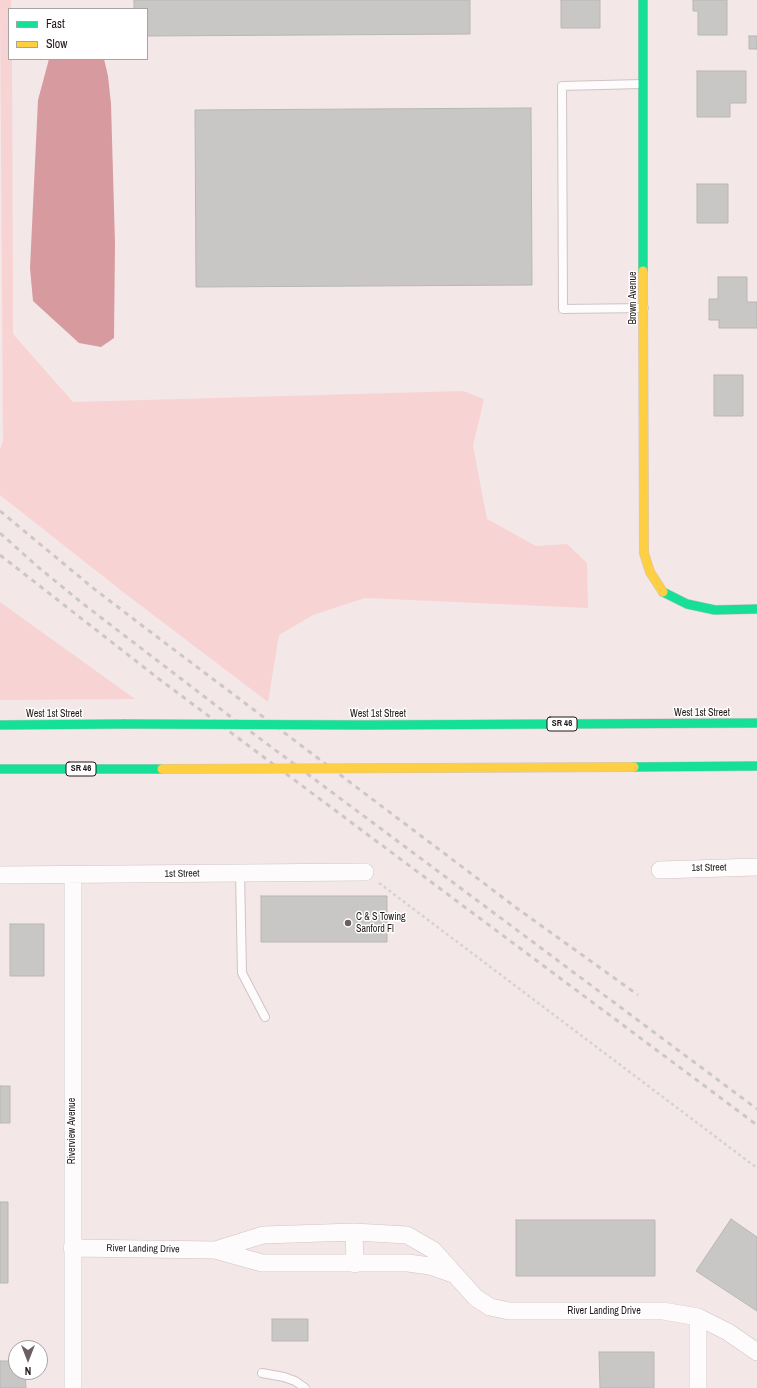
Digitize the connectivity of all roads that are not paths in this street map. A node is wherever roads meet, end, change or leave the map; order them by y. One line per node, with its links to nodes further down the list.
1 (643, 0): 2 (main road, Brown Avenue)
2 (643, 84): 3 (main road, Brown Avenue); 3 (lane)
3 (644, 308): 4 (main road, Brown Avenue)
4 (757, 609)
5 (757, 723): 6 (main road, West 1st Street / SR 46, bridge)
6 (0, 725)
7 (757, 766): 8 (main road, SR 46, bridge)
8 (0, 769)
9 (757, 867): 10 (street, 1st Street)
10 (660, 870)
11 (365, 872): 12 (street, 1st Street)
12 (240, 873): 14 (street, 1st Street); 15 (lane)
13 (0, 875): 14 (street, 1st Street)
14 (73, 875): 17 (street, Riverview Avenue)
15 (265, 1017)
16 (354, 1232): 18 (street, River Landing Drive); 19 (street); 20 (street, River Landing Drive)
17 (72, 1248): 18 (street, River Landing Drive); 24 (street, Riverview Avenue)
18 (215, 1250): 19 (street, River Landing Drive)
19 (355, 1264): 20 (street, River Landing Drive)
20 (454, 1275): 21 (street, River Landing Drive)
21 (698, 1317): 22 (street, River Landing Drive); 26 (street)
22 (757, 1352)
23 (262, 1373): 25 (lane)
24 (73, 1388)
25 (305, 1388)
26 (698, 1388)

